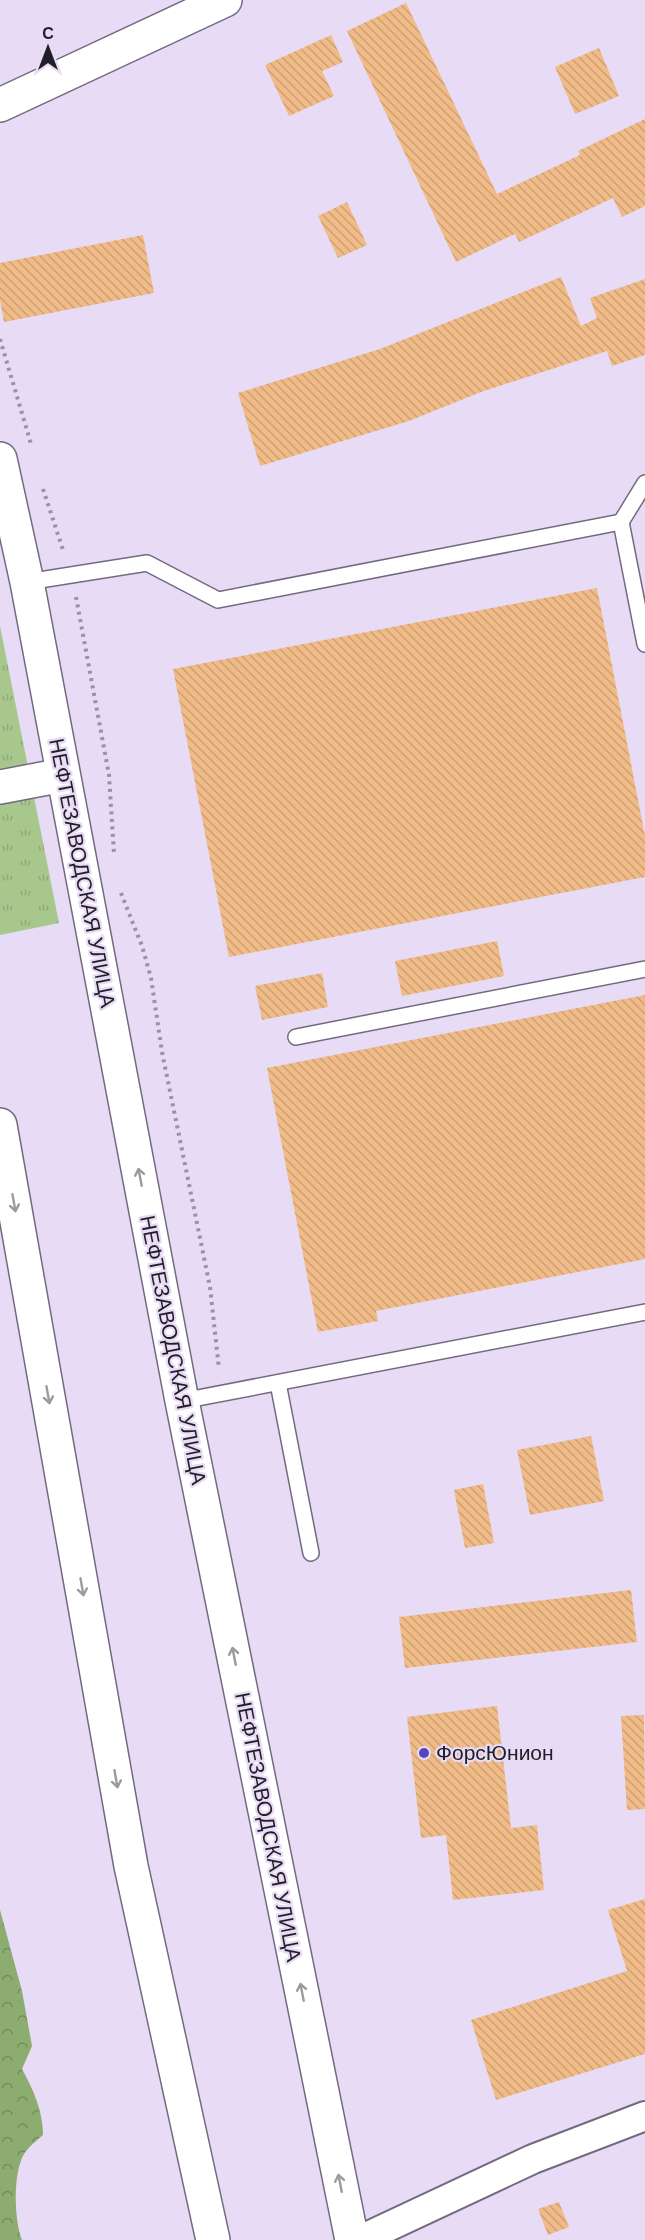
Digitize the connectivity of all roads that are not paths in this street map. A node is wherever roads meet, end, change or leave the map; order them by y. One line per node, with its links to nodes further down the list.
1 (225, 0): 2 (main road)
2 (0, 105)
3 (0, 459): 6 (main road, НЕФТЕЗАВОДСКАЯ УЛИЦА)
4 (645, 483): 5 (lane)
5 (621, 522): 6 (lane); 7 (lane)
6 (27, 582): 8 (main road, НЕФТЕЗАВОДСКАЯ УЛИЦА)
7 (645, 644)
8 (63, 775): 9 (main road); 15 (main road, НЕФТЕЗАВОДСКАЯ УЛИЦА, one-way to 8)
9 (0, 787)
10 (645, 969): 11 (lane)
11 (296, 1037)
12 (0, 1125): 18 (main road, one-way to 18)
13 (645, 1312): 14 (lane)
14 (278, 1383): 15 (lane); 16 (lane)
15 (182, 1401): 19 (main road, НЕФТЕЗАВОДСКАЯ УЛИЦА, one-way to 15)
16 (311, 1553)
17 (645, 2116): 20 (street)
18 (213, 2240)
19 (352, 2240)
20 (360, 2240)

